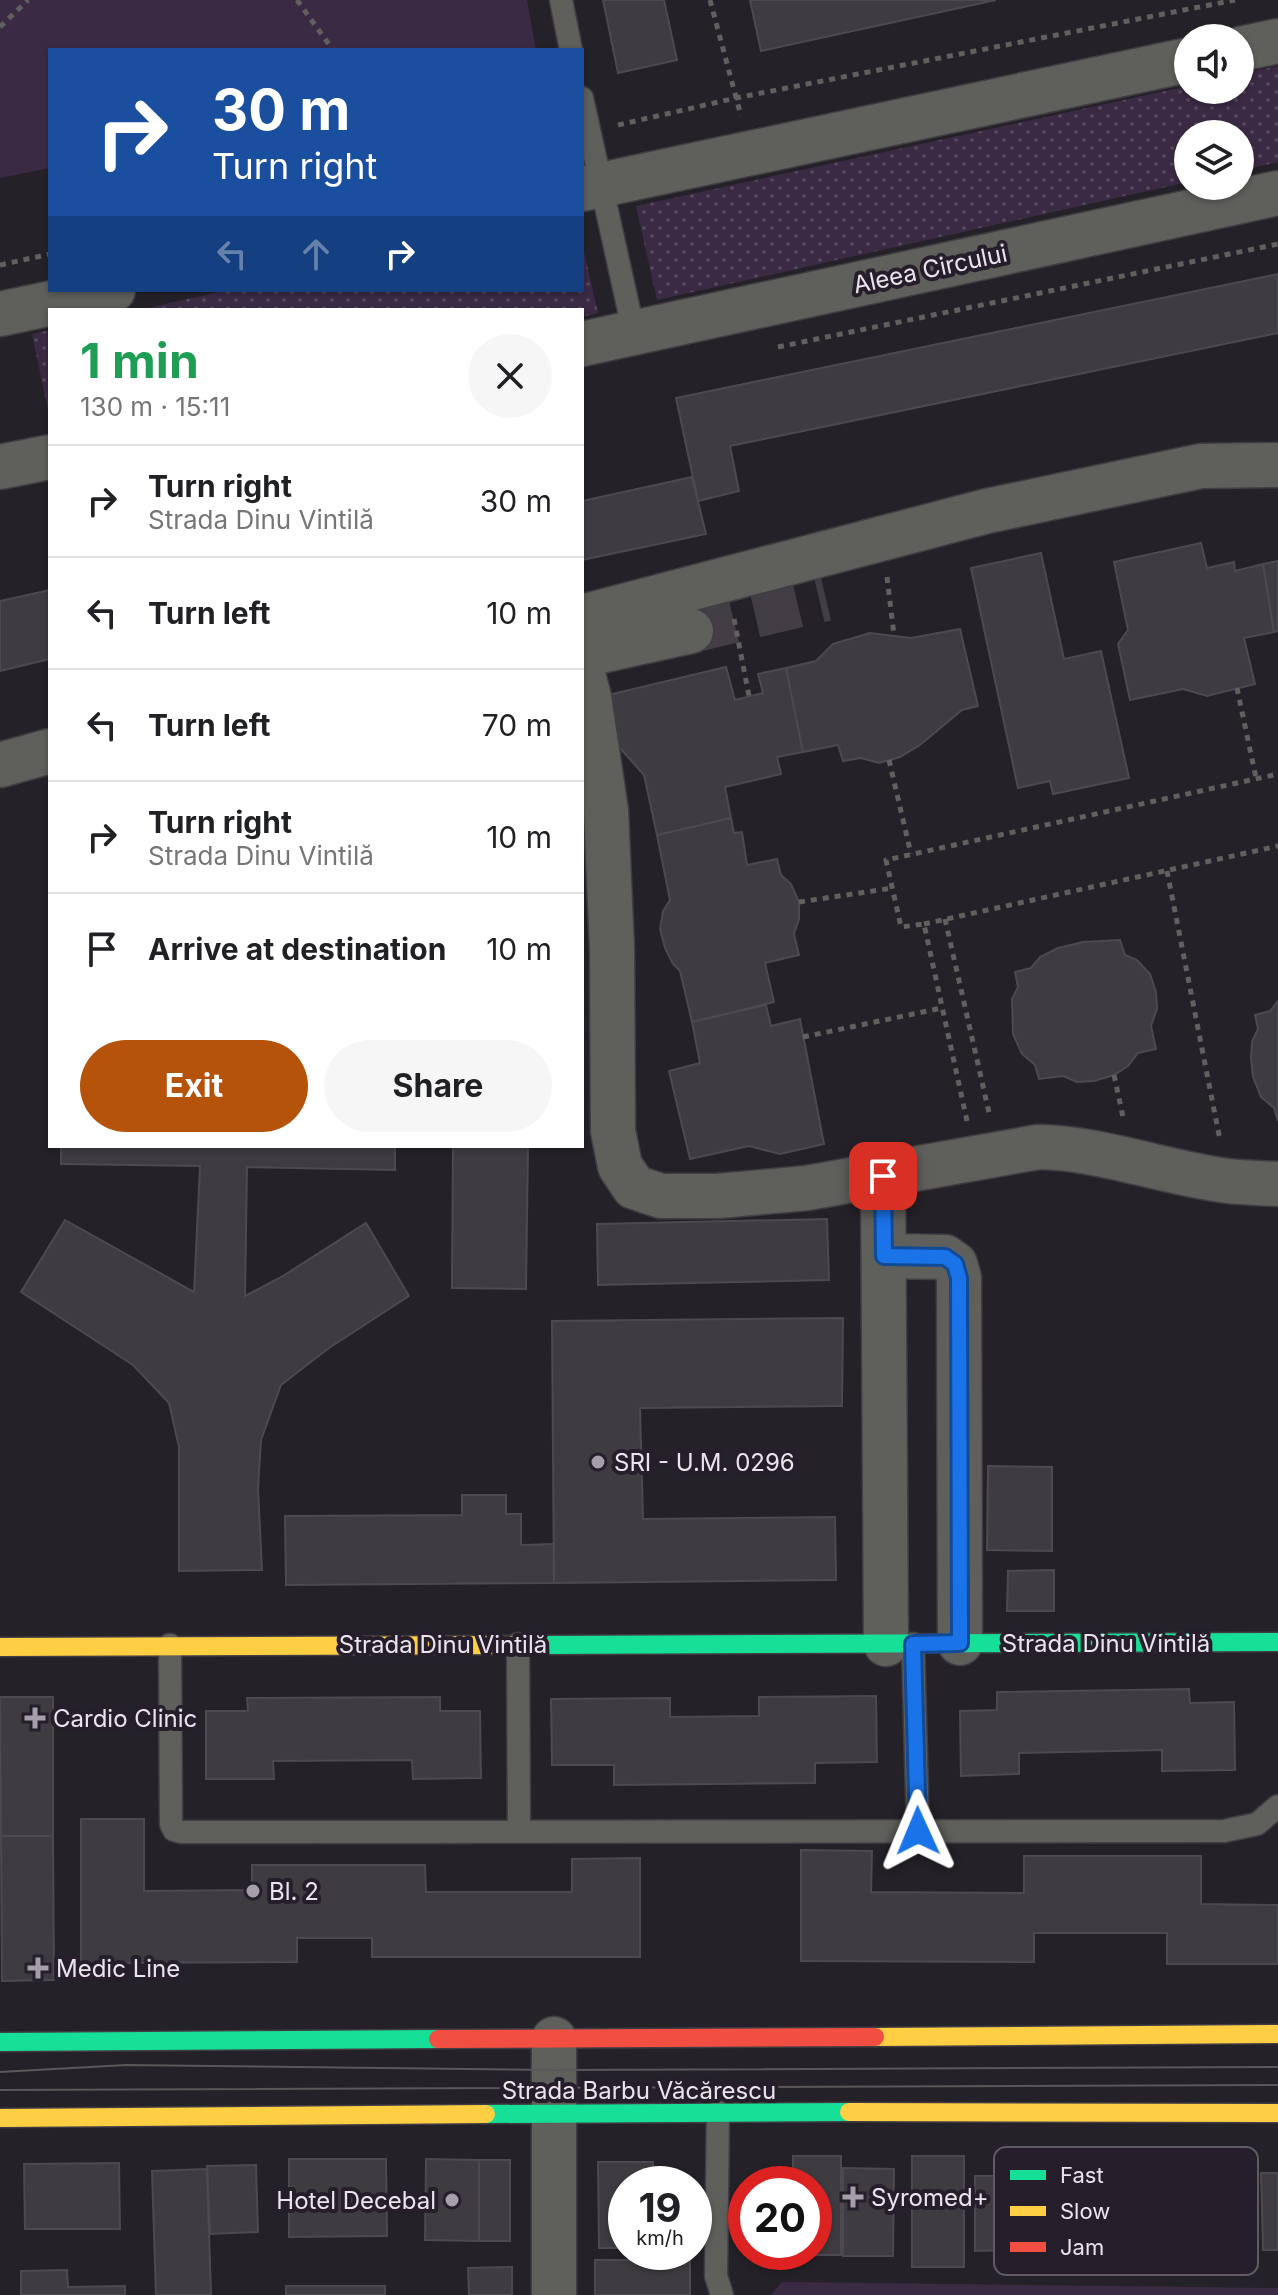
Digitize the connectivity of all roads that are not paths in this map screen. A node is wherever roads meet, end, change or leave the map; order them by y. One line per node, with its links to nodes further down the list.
1 (561, 0): 4 (lane)
2 (1278, 41): 3 (street)
3 (1254, 46)
4 (571, 48)
5 (1174, 63): 7 (street)
6 (584, 108): 7 (lane)
7 (592, 187): 11 (lane)
8 (1278, 193): 11 (street, Aleea Circului)
9 (104, 292): 10 (street)
10 (0, 314)
11 (634, 333): 12 (street, Aleea Circului)
12 (584, 344)
13 (48, 457): 15 (street)
14 (1278, 465): 16 (street)
15 (0, 467)
16 (584, 616)
17 (691, 631): 18 (street)
18 (584, 655)
19 (584, 678): 22 (street)
20 (48, 752): 21 (street)
21 (0, 765)
22 (883, 1176): 23 (street); 24 (street)
23 (1278, 1184)
24 (884, 1256): 26 (street); 28 (street)
25 (1278, 1642): 26 (main road, Strada Dinu Vintilă)
26 (960, 1643): 28 (main road, Strada Dinu Vintilă)
27 (518, 1644): 28 (main road, Strada Dinu Vintilă); 29 (main road, Strada Dinu Vintilă); 32 (lane)
28 (899, 1644): 33 (lane)
29 (170, 1645): 30 (main road, Strada Dinu Vintilă); 32 (lane)
30 (0, 1647)
31 (1278, 1806): 33 (lane)
32 (519, 1830): 33 (lane)
33 (918, 1831)
34 (1278, 2034): 35 (main road)
35 (554, 2039): 36 (main road); 39 (street)
36 (0, 2042)
37 (718, 2112): 38 (main road, Strada Barbu Văcărescu); 39 (main road, Strada Barbu Văcărescu); 42 (lane)
38 (1278, 2113)
39 (554, 2114): 40 (main road, Strada Barbu Văcărescu); 41 (street)
40 (0, 2118)
41 (554, 2295)
42 (722, 2295)

